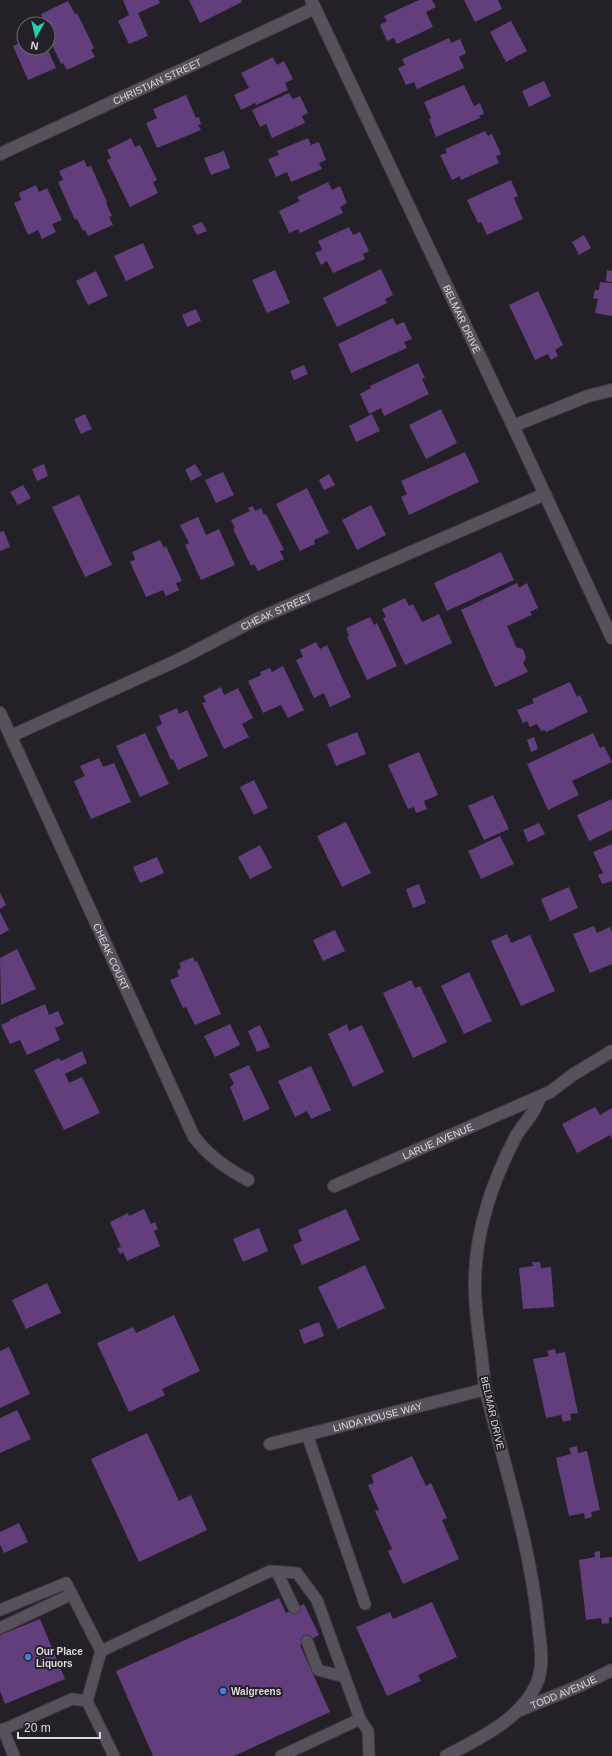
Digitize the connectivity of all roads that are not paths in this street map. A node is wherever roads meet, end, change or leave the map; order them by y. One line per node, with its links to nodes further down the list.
1 (313, 4): 2 (street, CHRISTIAN STREET); 4 (street, BELMAR DRIVE)
2 (0, 154)
3 (612, 390): 4 (street)
4 (513, 426): 5 (street, BELMAR DRIVE)
5 (545, 494): 6 (street, BELMAR DRIVE); 8 (street, CHEAK STREET)
6 (612, 638)
7 (0, 714): 8 (street, CHEAK COURT)
8 (11, 736): 11 (street, CHEAK COURT)
9 (612, 1051): 10 (street)
10 (541, 1096): 12 (street, LARUE AVENUE); 13 (street, BELMAR DRIVE)
11 (248, 1180)
12 (334, 1186)
13 (486, 1389): 14 (street, LINDA HOUSE WAY); 27 (street, BELMAR DRIVE)
14 (308, 1434): 15 (street, LINDA HOUSE WAY); 18 (lane)
15 (270, 1444)
16 (277, 1572): 19 (lane); 23 (lane); 25 (lane)
17 (72, 1594): 20 (lane); 21 (lane); 23 (lane)
18 (365, 1604)
19 (294, 1608)
20 (0, 1610)
21 (0, 1628)
22 (307, 1641): 25 (lane)
23 (101, 1651): 26 (lane)
24 (612, 1670): 27 (street, TODD AVENUE)
25 (345, 1677): 28 (lane)
26 (88, 1701): 29 (lane); 31 (lane)
27 (515, 1712): 34 (street, BELMAR DRIVE)
28 (360, 1719): 32 (lane); 33 (lane)
29 (1, 1730): 30 (lane)
30 (14, 1756)
31 (114, 1756)
32 (281, 1756)
33 (369, 1756)
34 (446, 1756)

